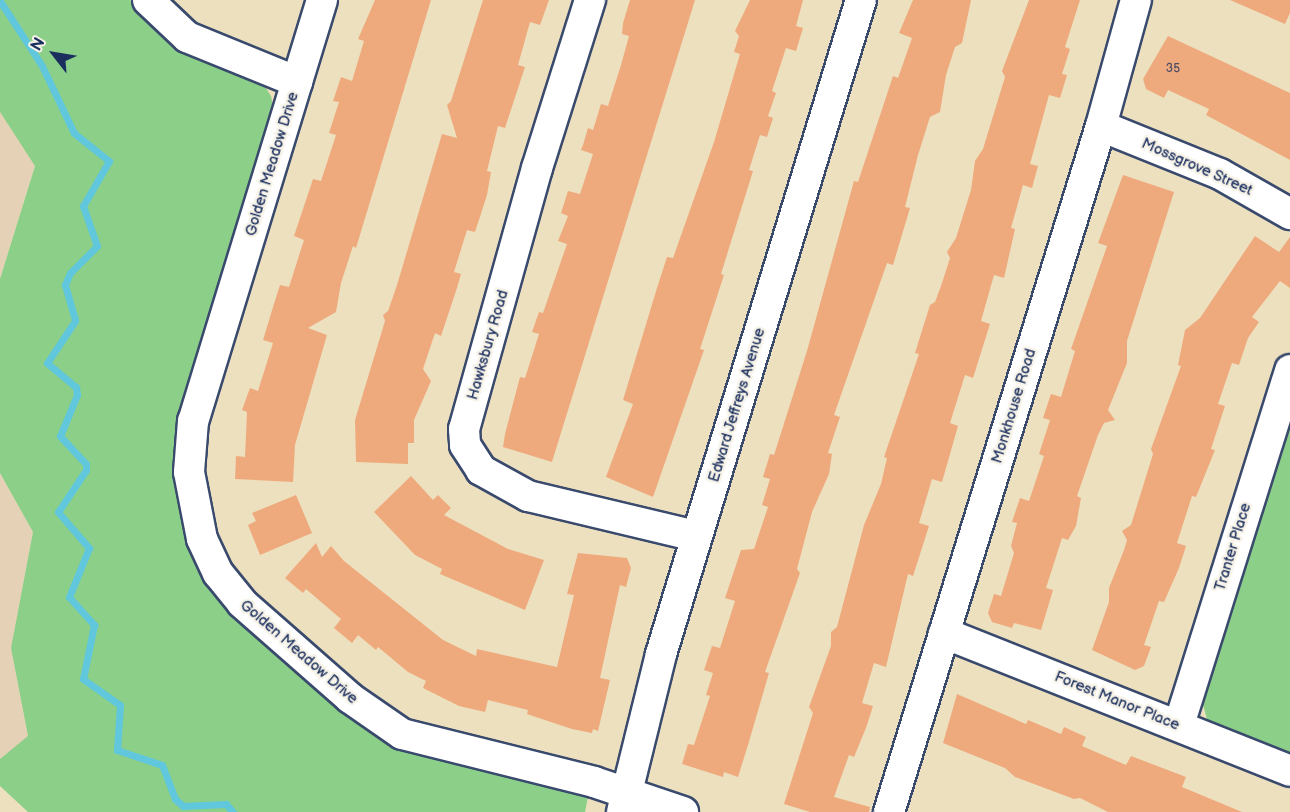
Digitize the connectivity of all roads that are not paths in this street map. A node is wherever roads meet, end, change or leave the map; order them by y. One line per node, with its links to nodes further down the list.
1 (148, 0): 6 (street)
2 (322, 0): 6 (street, Golden Meadow Drive)
3 (590, 0): 10 (street, Hawksbury Road)
4 (861, 0): 10 (street, Edward Jeffreys Avenue)
5 (1136, 0): 7 (street, Monkhouse Road)
6 (297, 82): 14 (street, Golden Meadow Drive)
7 (1101, 126): 8 (street, Mossgrove Street); 11 (street, Monkhouse Road)
8 (1290, 214)
9 (1290, 370): 12 (street, Tranter Place)
10 (696, 537): 14 (street, Edward Jeffreys Avenue)
11 (944, 633): 12 (street, Forest Manor Place); 16 (street, Monkhouse Road)
12 (1179, 725): 13 (street, Forest Manor Place)
13 (1290, 771)
14 (624, 802): 15 (street, Golden Meadow Drive)
15 (683, 812)
16 (889, 812)

